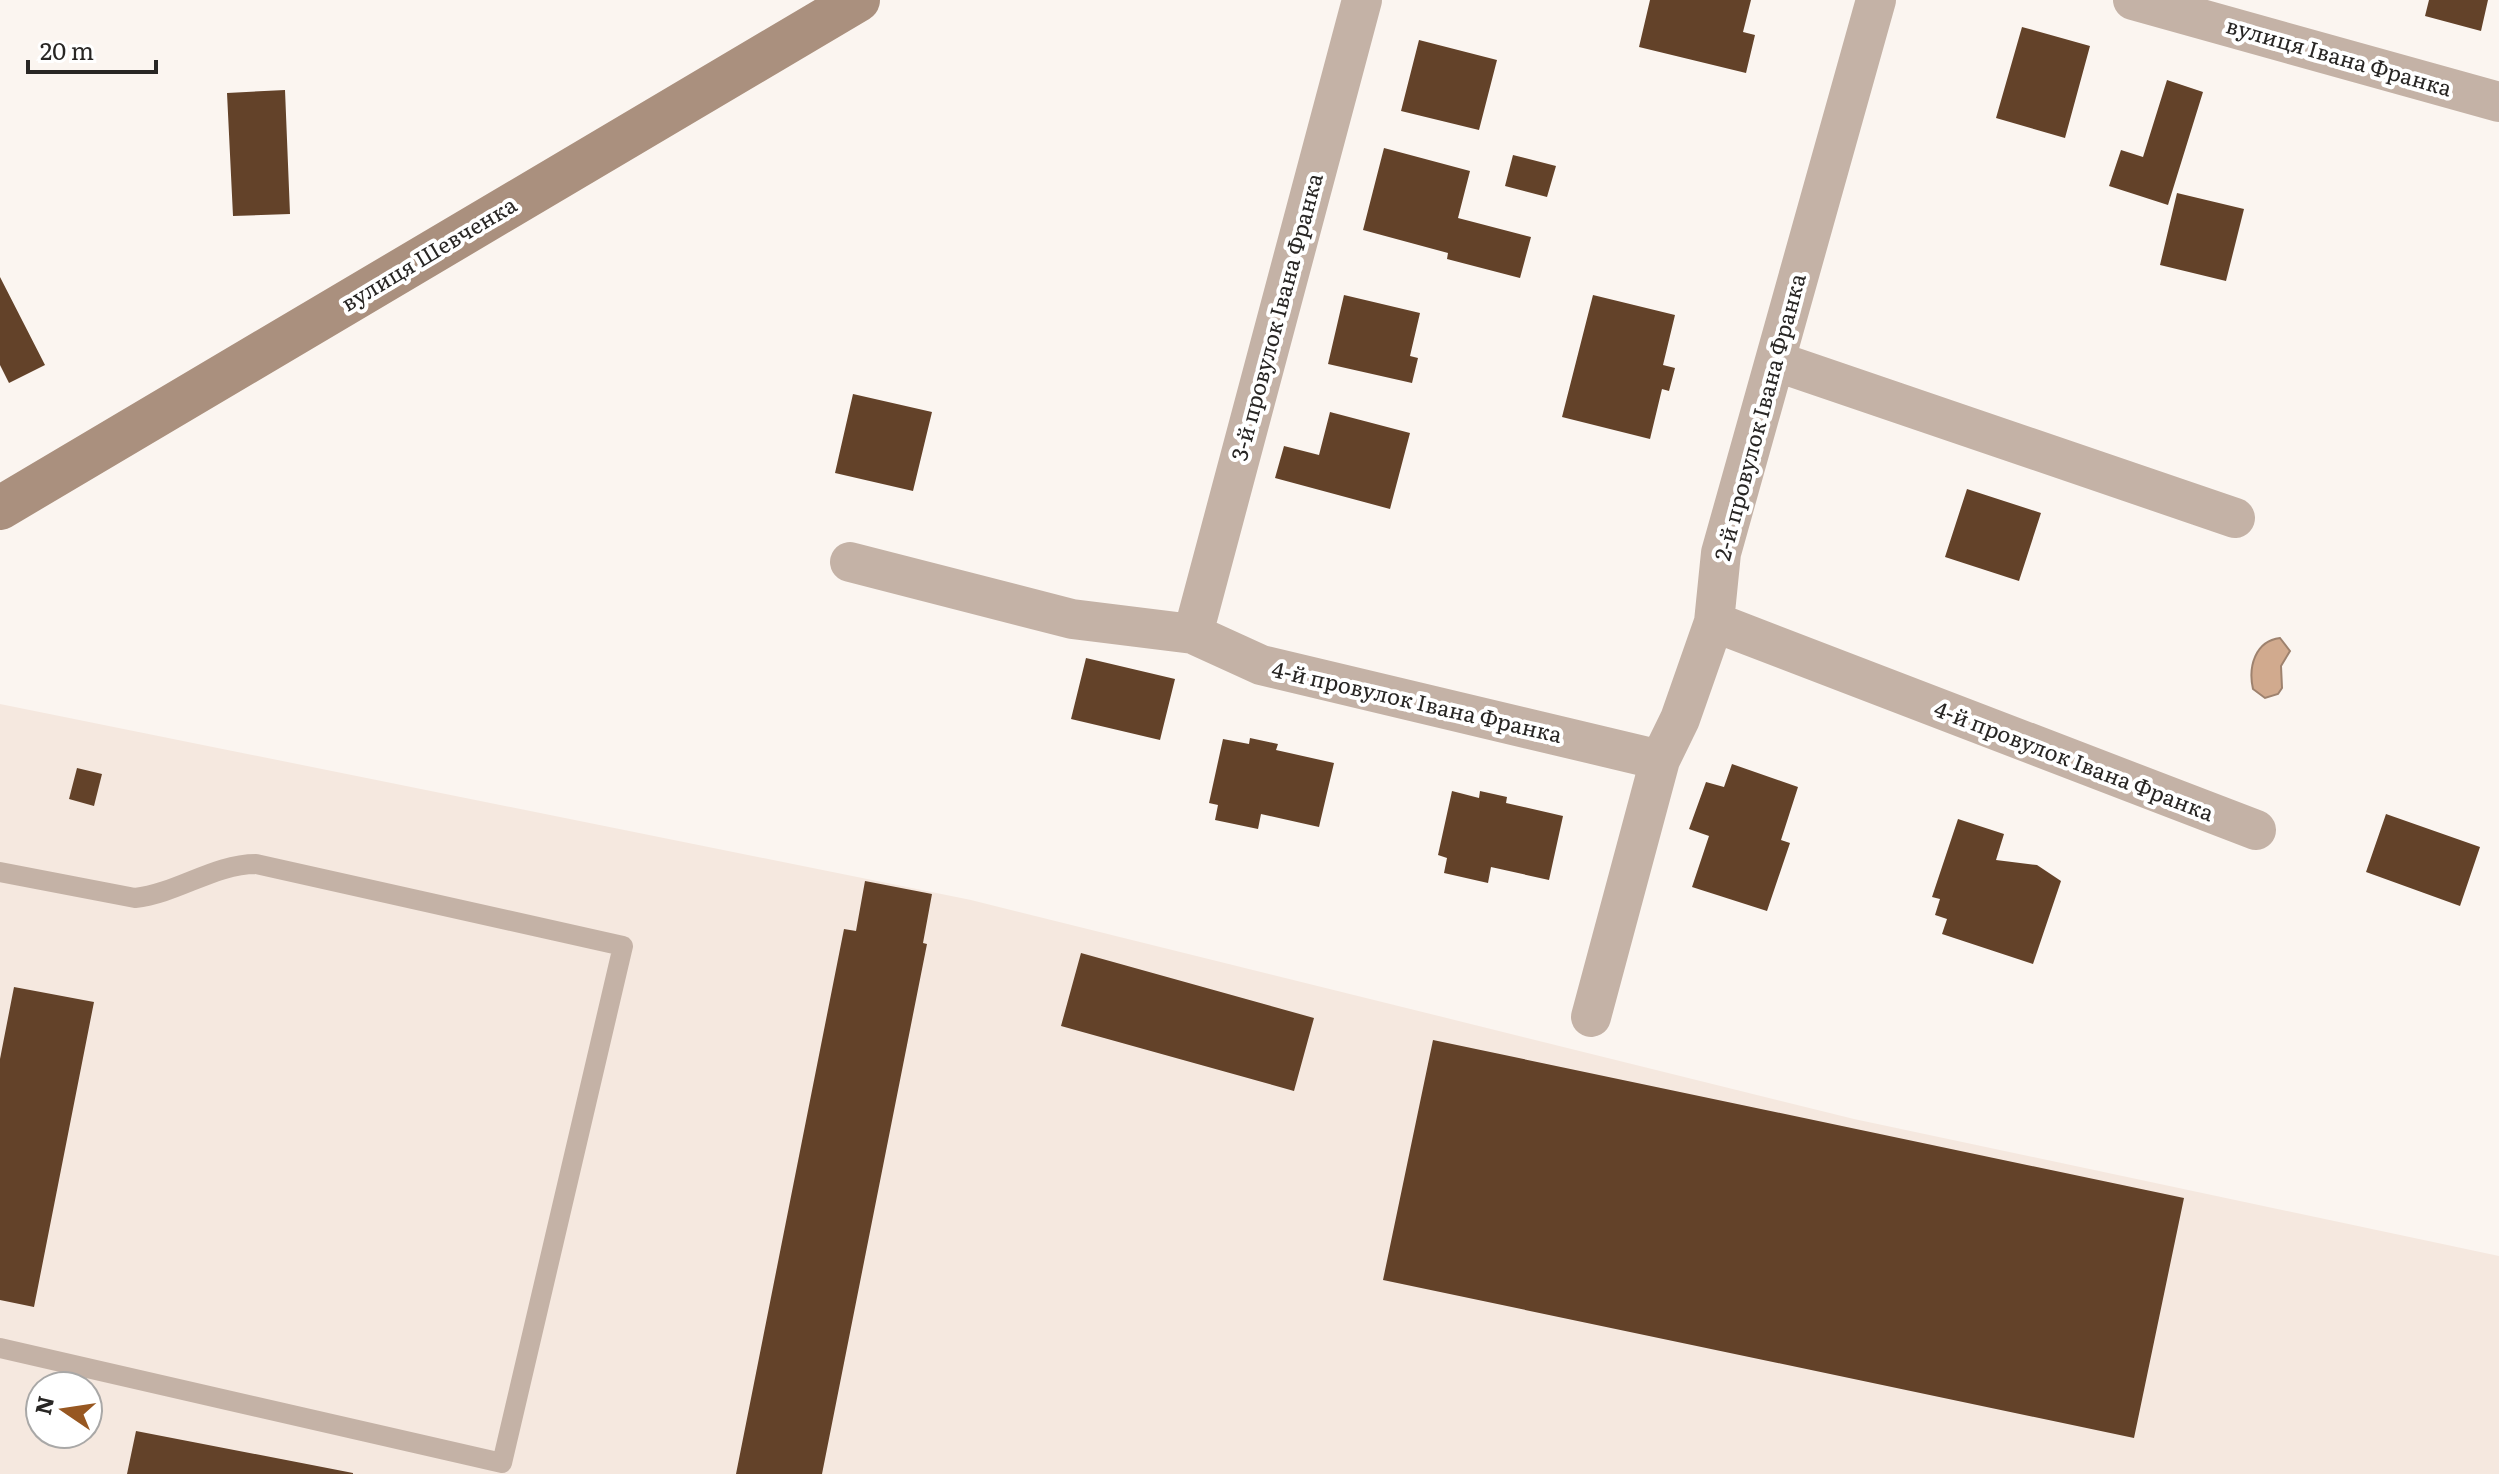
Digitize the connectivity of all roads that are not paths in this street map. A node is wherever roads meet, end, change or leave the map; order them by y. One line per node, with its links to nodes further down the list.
1 (858, 0): 7 (main road, вулиця Шевченка)
2 (1362, 0): 11 (street, 3-й провулок Івана Франка)
3 (1876, 0): 6 (street, 2-й провулок Івана Франка)
4 (2133, 0): 5 (street, вулиця Івана Франка)
5 (2499, 102)
6 (1775, 361): 8 (street); 10 (street, 2-й провулок Івана Франка)
7 (0, 508)
8 (2235, 518)
9 (850, 562): 11 (street, 4-й провулок Івана Франка)
10 (1714, 622): 12 (street, 2-й провулок Івана Франка); 13 (street, 4-й провулок Івана Франка)
11 (1193, 634): 12 (street, 4-й провулок Івана Франка)
12 (1660, 760): 15 (street, 2-й провулок Івана Франка)
13 (2256, 830)
14 (0, 872): 16 (lane)
15 (1591, 1017)
16 (0, 1348)

